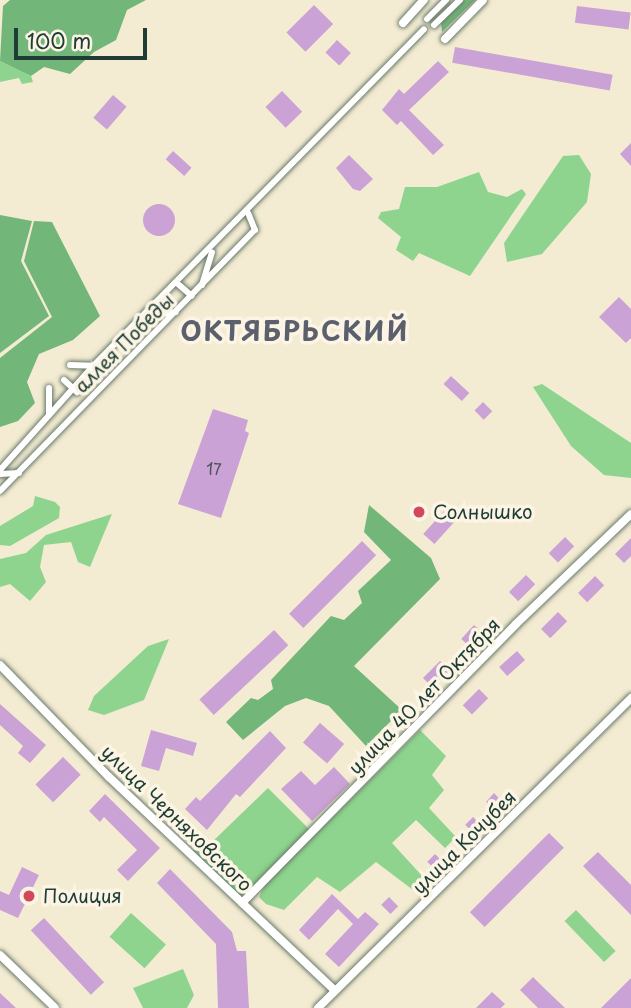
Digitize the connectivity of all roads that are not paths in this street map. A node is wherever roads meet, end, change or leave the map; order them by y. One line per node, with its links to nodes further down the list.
1 (424, 0): 6 (street)
2 (446, 0): 5 (street)
3 (460, 0): 7 (street)
4 (483, 0): 9 (street)
5 (427, 19)
6 (403, 23)
7 (434, 25)
8 (424, 29): 10 (street)
9 (446, 39)
10 (248, 213): 11 (street); 13 (street, аллея Победы)
11 (213, 248): 12 (street); 13 (street)
12 (178, 284): 14 (street); 16 (street)
13 (202, 287): 14 (street, аллея Победы)
14 (192, 296): 15 (street, аллея Победы)
15 (178, 312): 16 (street); 24 (street, аллея Победы)
16 (144, 317): 18 (street)
17 (70, 365): 18 (street)
18 (93, 366): 21 (street)
19 (64, 380): 21 (street)
20 (49, 388): 22 (street)
21 (75, 390): 22 (street)
22 (48, 415): 23 (street)
23 (0, 472): 24 (street)
24 (20, 472): 25 (street, аллея Победы)
25 (0, 491)
26 (631, 514): 29 (street, улица 40 лет Октября)
27 (0, 665): 29 (street, улица Черняховского)
28 (631, 698): 31 (street, улица Кочубея)
29 (242, 902): 31 (street, улица Черняховского)
30 (0, 955): 32 (street)
31 (335, 991): 33 (street, улица Кочубея)
32 (55, 1008)
33 (318, 1008)

